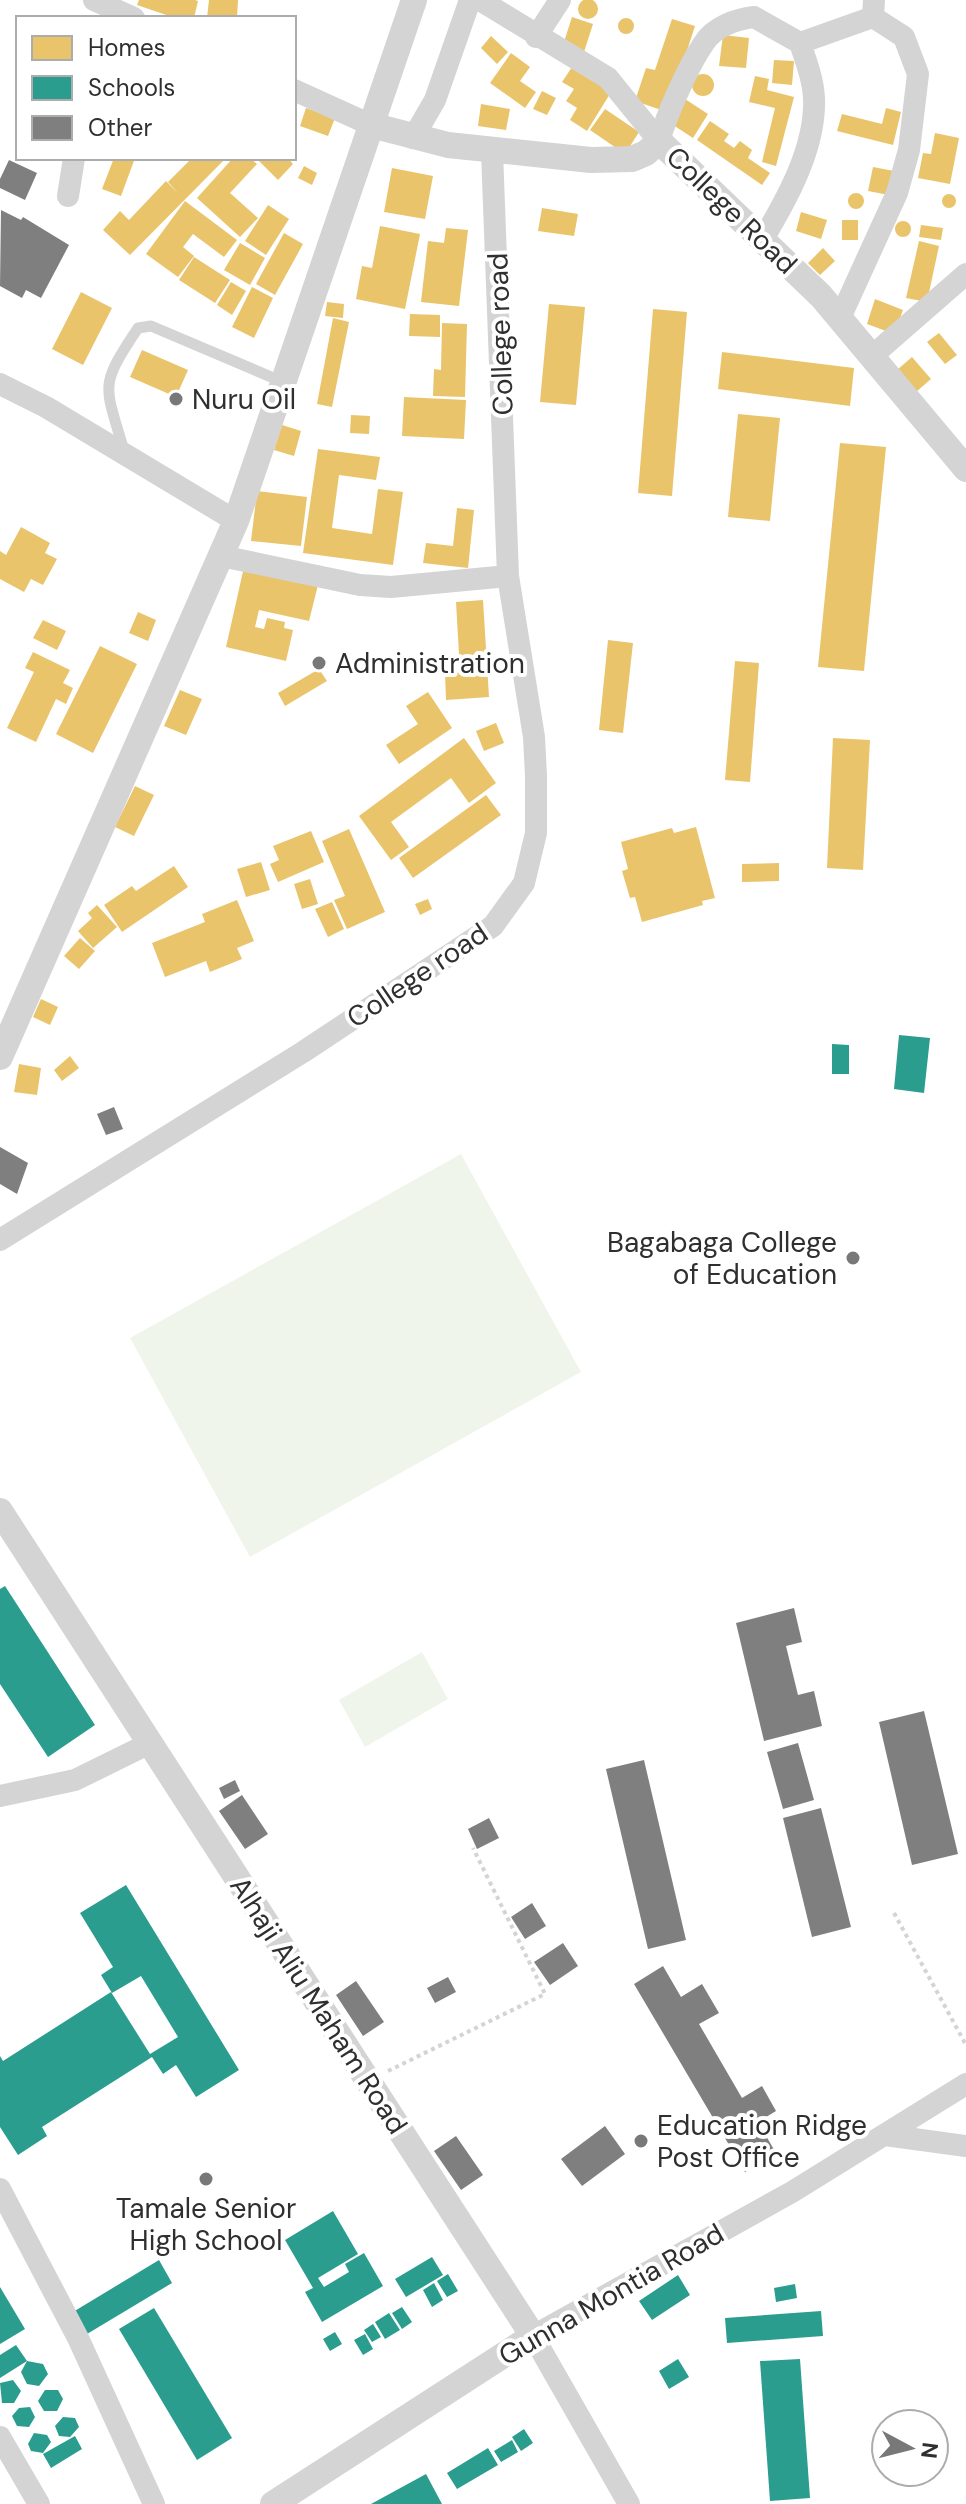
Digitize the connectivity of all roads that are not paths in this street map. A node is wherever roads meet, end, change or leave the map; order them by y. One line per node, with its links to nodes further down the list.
1 (414, 0): 12 (street)
2 (470, 0): 13 (street)
3 (480, 0): 9 (street)
4 (560, 0): 9 (street)
5 (99, 7): 8 (street)
6 (754, 9): 10 (street); 14 (street)
7 (873, 9): 10 (street); 20 (street)
8 (128, 16)
9 (536, 37): 14 (street)
10 (800, 43): 18 (street)
11 (296, 91): 12 (street)
12 (371, 125): 13 (street, College Road); 22 (street)
13 (413, 138): 15 (street, College Road)
14 (659, 141): 15 (street, College Road); 18 (street, College Road)
15 (492, 152): 28 (street, College road)
16 (74, 160): 17 (street)
17 (68, 196)
18 (763, 239): 20 (street, College Road)
19 (966, 274): 21 (street)
20 (840, 318): 21 (street, College Road)
21 (872, 356): 25 (street, College Road)
22 (284, 382): 24 (lane); 26 (street)
23 (0, 384): 24 (street)
24 (125, 454): 26 (street)
25 (966, 469)
26 (236, 521): 27 (street)
27 (221, 556): 28 (street); 29 (street)
28 (508, 576): 30 (street, College road)
29 (0, 1057)
30 (0, 1240)
31 (0, 1511): 32 (street, Alhaji Aliu Maham Road)
32 (150, 1743): 33 (street); 38 (street, Alhaji Aliu Maham Road)
33 (0, 1796)
34 (966, 2084): 35 (street, Gunna Montia Road)
35 (885, 2135): 36 (street); 38 (street, Gunna Montia Road)
36 (966, 2146)
37 (0, 2189): 41 (street)
38 (533, 2336): 42 (street, Gunna Montia Road); 43 (street, Alhaji Aliu Maham Road)
39 (0, 2437): 40 (street)
40 (39, 2504)
41 (154, 2504)
42 (273, 2504)
43 (629, 2504)

